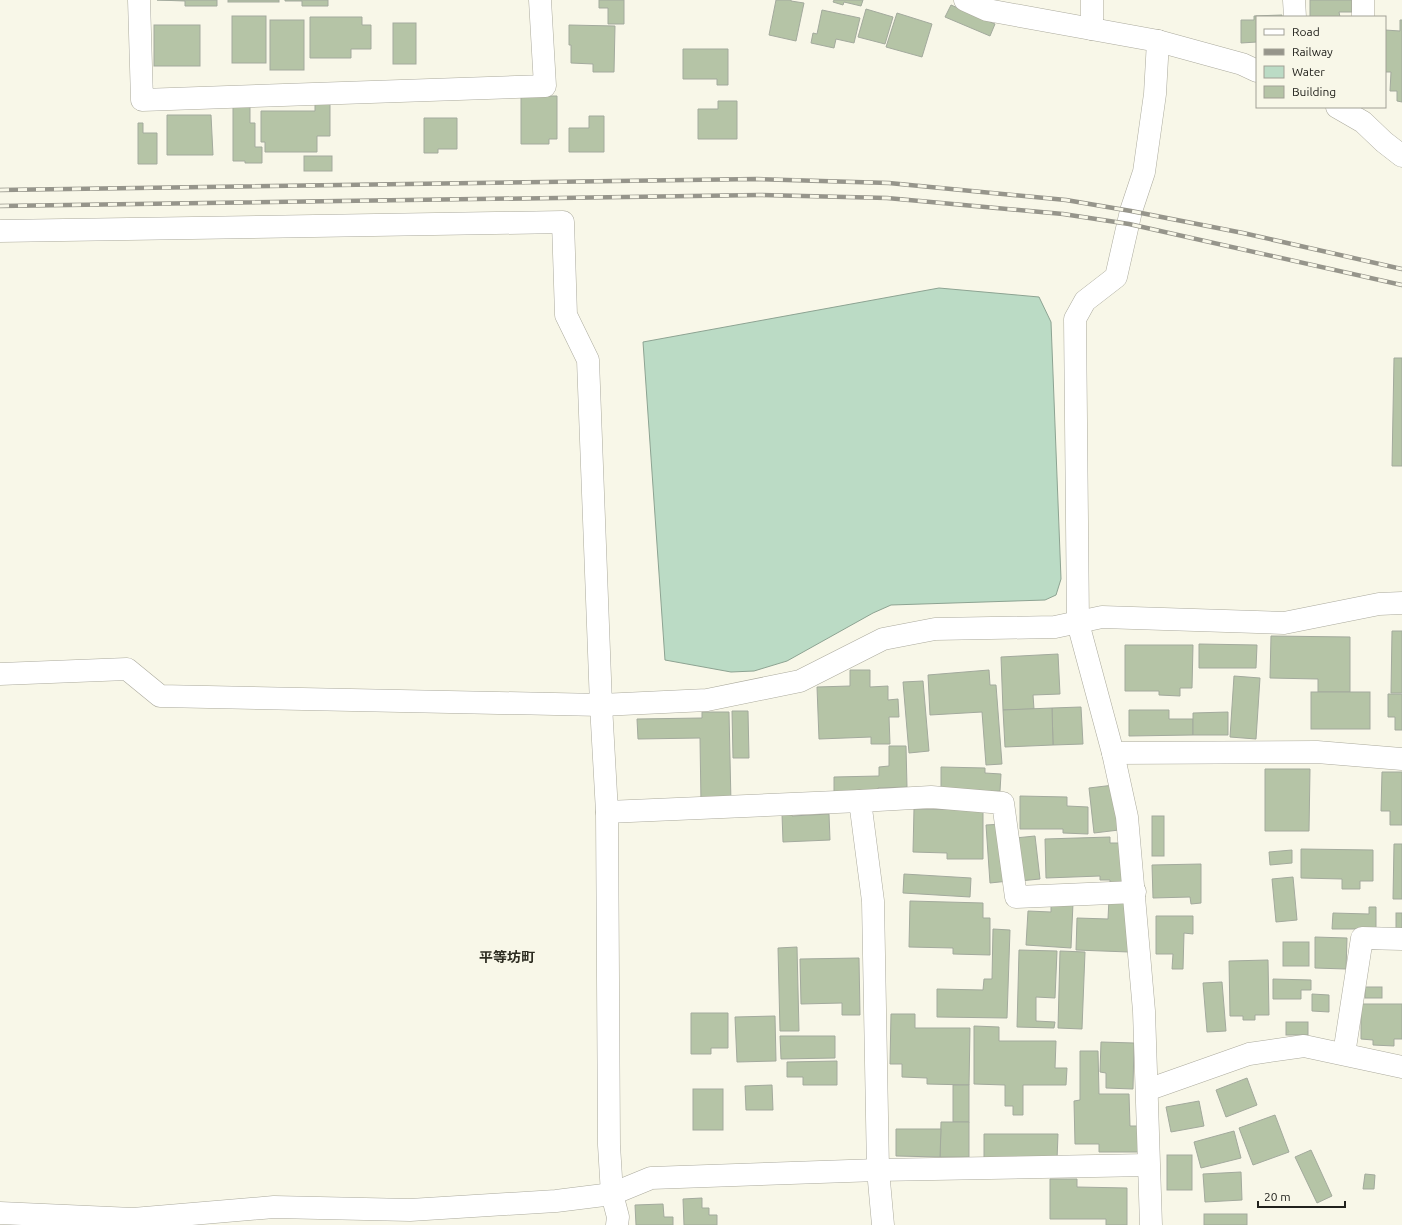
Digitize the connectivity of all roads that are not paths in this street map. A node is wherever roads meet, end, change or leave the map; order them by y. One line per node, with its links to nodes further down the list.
1 (139, 0): 2 (street)
2 (540, 0)
3 (965, 0): 9 (street)
4 (1092, 0): 9 (street)
5 (1294, 0): 7 (street)
6 (1363, 0): 8 (street)
7 (1295, 16)
8 (1363, 16)
9 (1092, 29): 10 (street)
10 (1158, 41): 11 (street); 17 (street)
11 (1256, 71)
12 (1340, 108): 13 (street)
13 (1363, 115): 14 (street)
14 (1402, 156)
15 (0, 231): 19 (street)
16 (1402, 603): 17 (street)
17 (1078, 623): 19 (street); 20 (street)
18 (0, 674): 19 (street)
19 (601, 705): 23 (street)
20 (1114, 753): 21 (street); 24 (street)
21 (1402, 759)
22 (860, 801): 23 (street); 24 (street); 30 (street)
23 (607, 812): 31 (street)
24 (1134, 892): 28 (street)
25 (1402, 939): 26 (street)
26 (1344, 1054): 27 (street); 28 (street)
27 (1402, 1067)
28 (1147, 1090): 29 (street)
29 (1148, 1165): 30 (street); 35 (street)
30 (878, 1170): 31 (street); 34 (street)
31 (612, 1194): 32 (street); 33 (street)
32 (0, 1213)
33 (617, 1225)
34 (883, 1225)
35 (1151, 1225)

